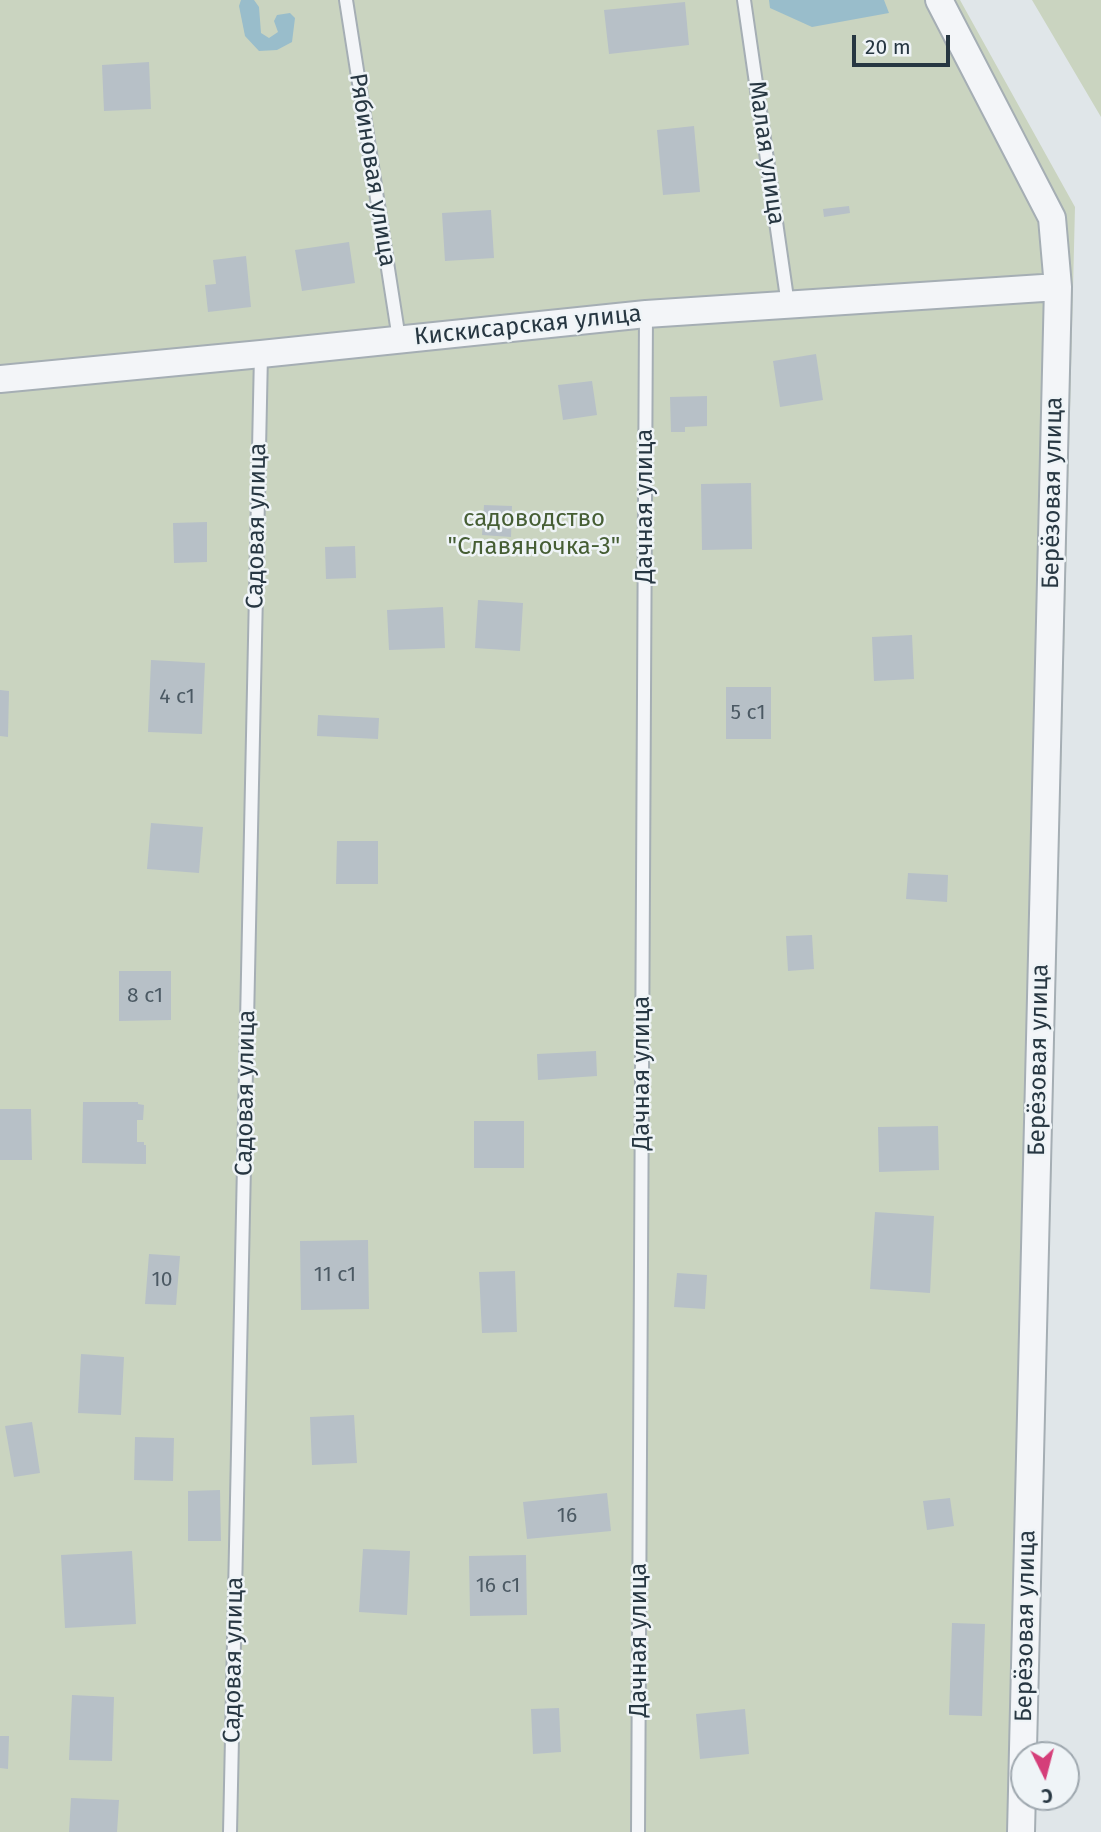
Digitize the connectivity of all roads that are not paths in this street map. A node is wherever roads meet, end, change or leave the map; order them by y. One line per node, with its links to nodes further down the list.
1 (346, 0): 7 (lane, Рябиновая улица)
2 (744, 0): 5 (lane, Малая улица)
3 (939, 0): 4 (street, Берёзовая улица)
4 (1058, 287): 5 (street, Кискисарская улица); 12 (street, Берёзовая улица)
5 (788, 305): 6 (street, Кискисарская улица)
6 (646, 314): 7 (street, Кискисарская улица); 11 (lane, Дачная улица)
7 (399, 339): 8 (street, Кискисарская улица)
8 (261, 354): 9 (street, Кискисарская улица); 10 (lane, Садовая улица)
9 (1, 373)
10 (230, 1832)
11 (638, 1832)
12 (1021, 1832)

